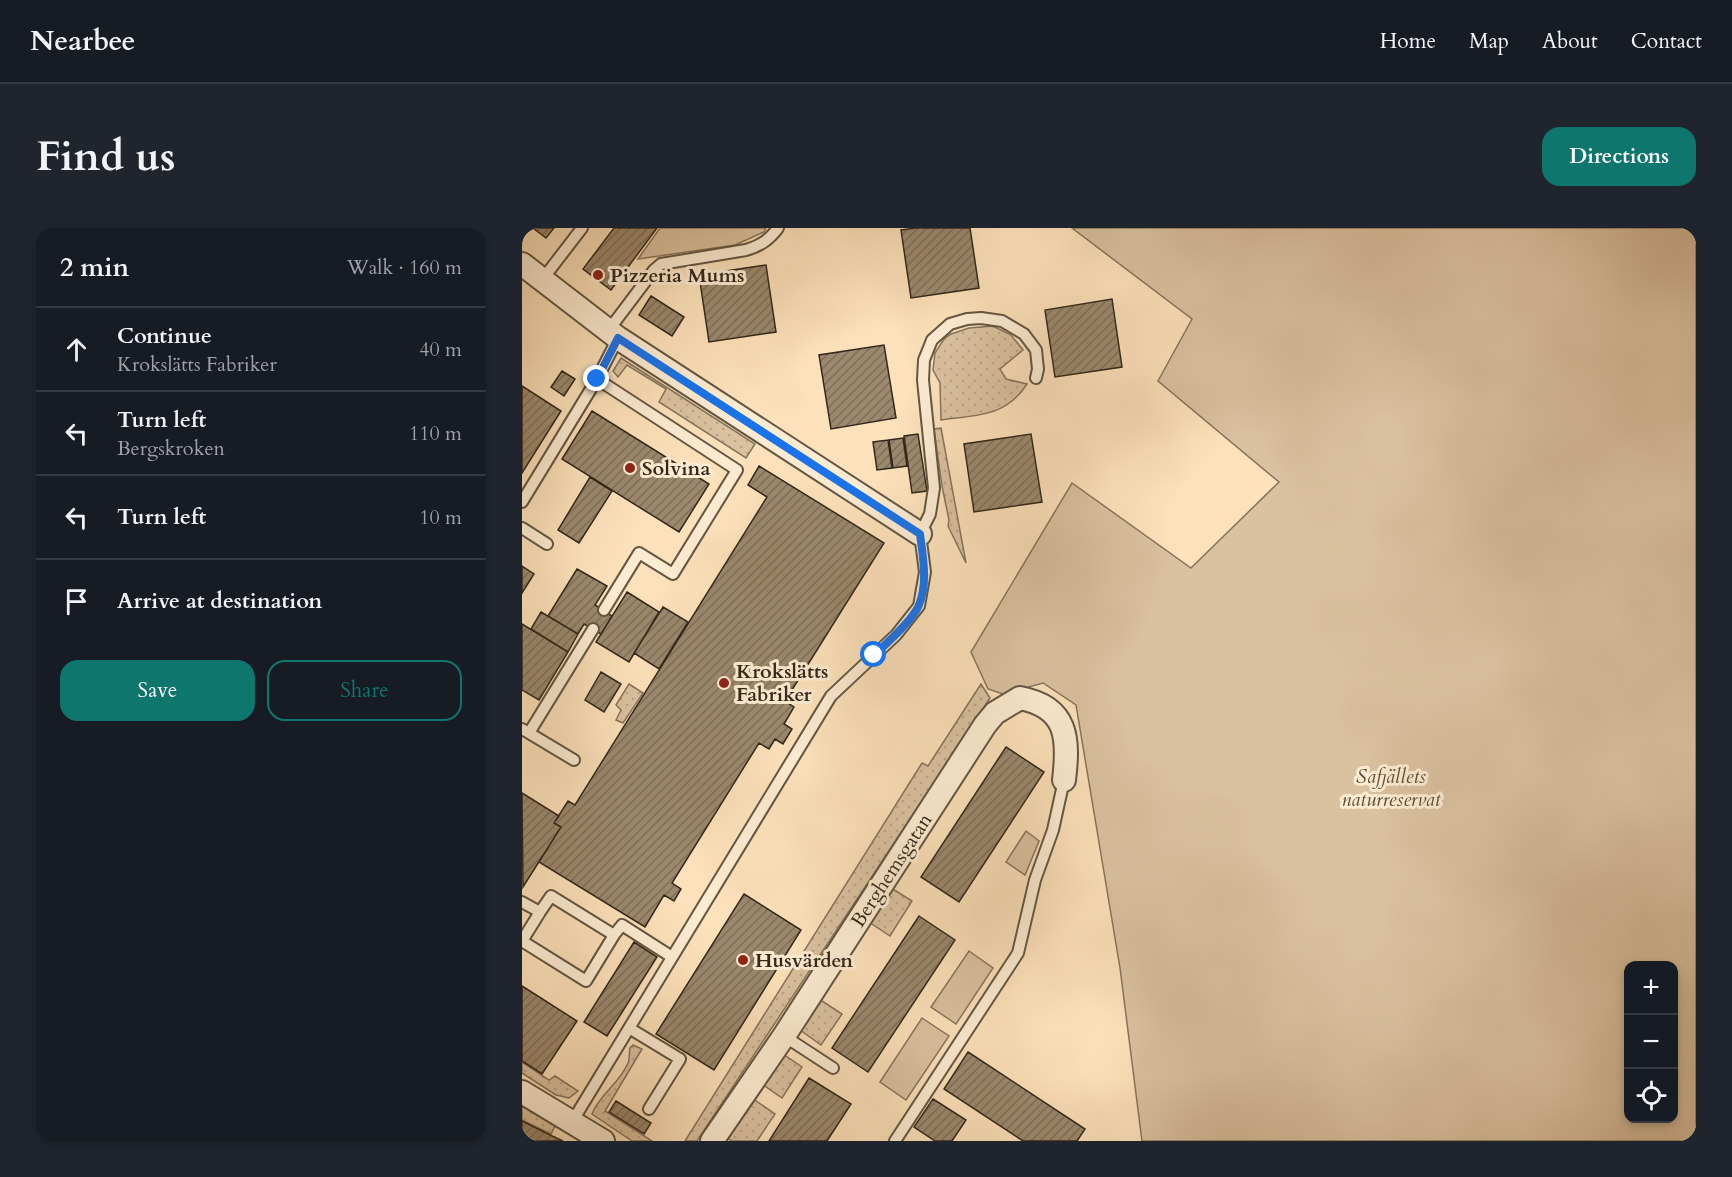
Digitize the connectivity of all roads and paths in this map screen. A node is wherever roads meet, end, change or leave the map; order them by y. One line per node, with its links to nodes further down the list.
1 (582, 228): 3 (lane)
2 (778, 228): 4 (lane)
3 (529, 274): 4 (street)
4 (613, 334): 6 (lane); 9 (street)
5 (1036, 378): 9 (lane)
6 (597, 379): 7 (lane); 11 (lane)
7 (522, 501)
8 (522, 528): 10 (lane)
9 (920, 534): 19 (lane)
10 (547, 544)
11 (604, 610)
12 (592, 629): 13 (lane)
13 (525, 731): 14 (lane)
14 (574, 760)
15 (1064, 780): 21 (street, Berghemsgatan); 28 (lane)
16 (522, 902): 17 (lane)
17 (540, 912): 18 (lane); 18 (lane)
18 (614, 935): 19 (lane)
19 (672, 957): 20 (lane)
20 (629, 1028): 24 (lane); 25 (lane)
21 (784, 1036): 22 (lane); 27 (street, Berghemsgatan)
22 (833, 1068)
23 (522, 1092): 25 (street)
24 (648, 1109)
25 (572, 1122): 26 (street)
26 (603, 1141)
27 (712, 1141)
28 (895, 1141)

